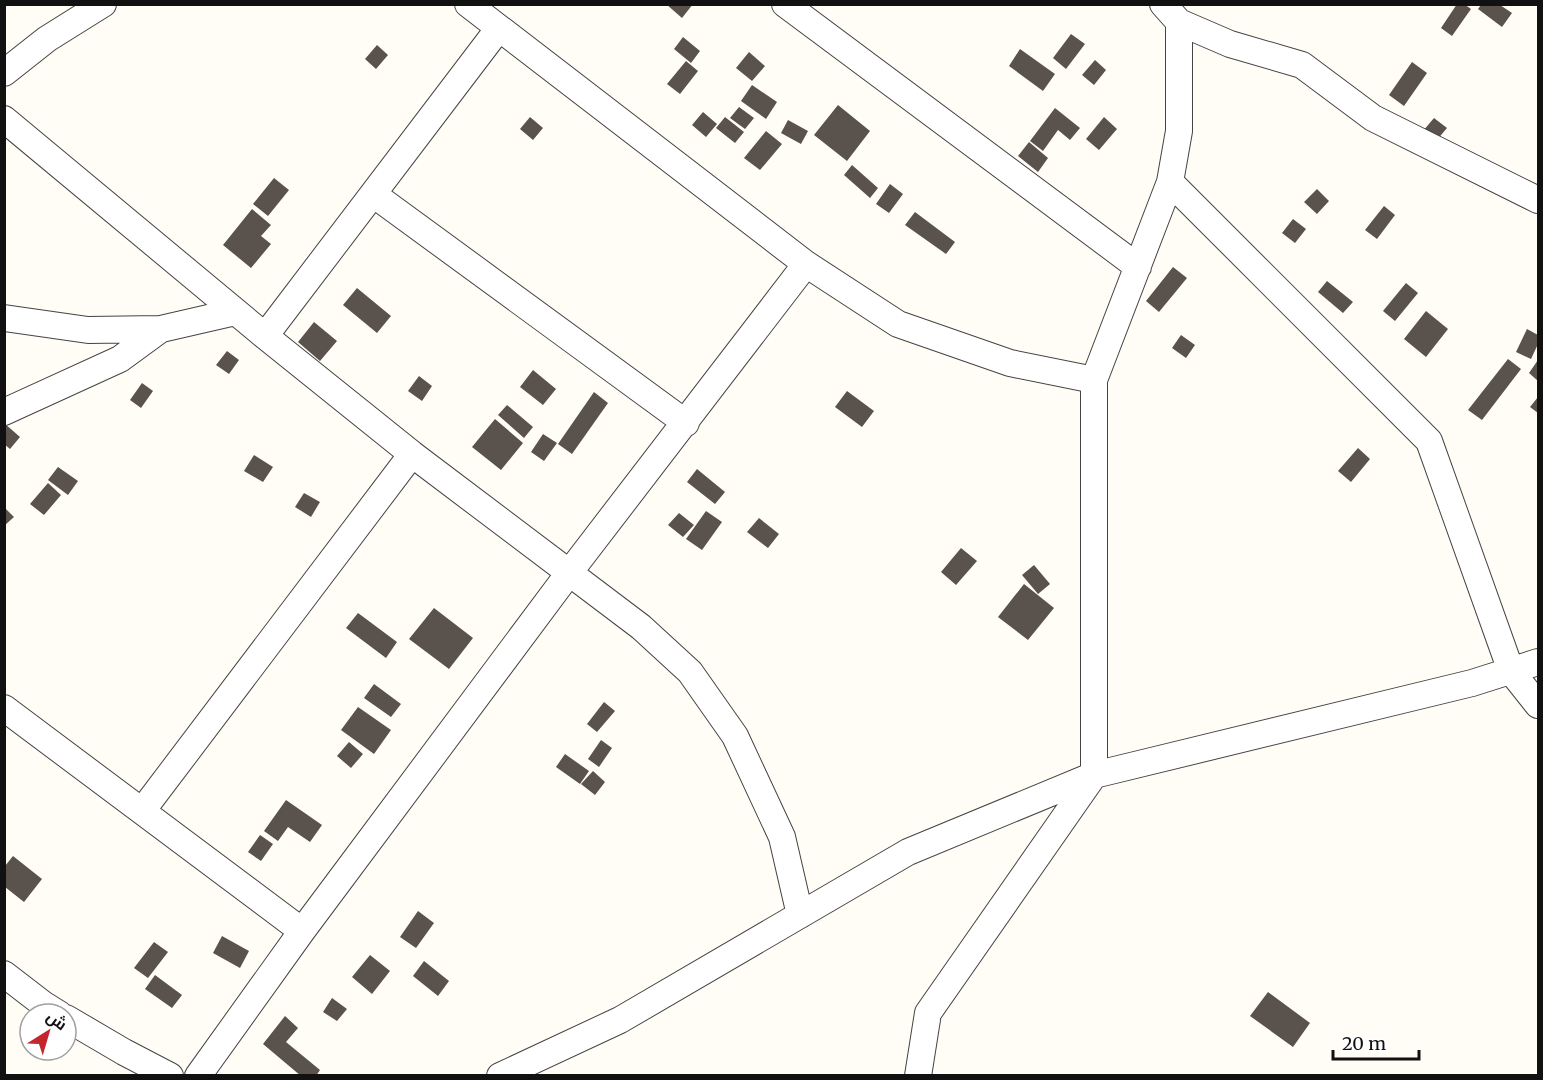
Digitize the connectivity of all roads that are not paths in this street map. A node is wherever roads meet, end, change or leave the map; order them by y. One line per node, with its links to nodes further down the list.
1 (103, 4): 6 (street)
2 (468, 4): 5 (street)
3 (785, 4): 12 (street)
4 (1171, 13): 8 (street); 10 (street)
5 (499, 28): 9 (street); 11 (street)
6 (4, 74)
7 (4, 119): 13 (street)
8 (1170, 182): 12 (street); 23 (street)
9 (373, 194): 16 (street); 19 (street)
10 (1539, 200)
11 (806, 264): 17 (street); 19 (street)
12 (1138, 267): 17 (street)
13 (235, 312): 15 (street); 16 (street)
14 (4, 318): 15 (street)
15 (161, 329): 18 (street)
16 (265, 336): 20 (street)
17 (1094, 380): 26 (street)
18 (4, 412)
19 (686, 423): 21 (street)
20 (412, 454): 21 (street); 27 (street)
21 (569, 573): 28 (street); 29 (street)
22 (1539, 662): 23 (street)
23 (1511, 671): 24 (street); 26 (street)
24 (1539, 705)
25 (4, 708): 27 (street)
26 (1094, 775): 28 (street); 36 (street)
27 (142, 811): 29 (street)
28 (800, 915): 35 (street)
29 (302, 931): 34 (street)
30 (4, 974): 31 (street)
31 (40, 1002)
32 (78, 1025): 33 (street)
33 (170, 1076)
34 (198, 1076)
35 (500, 1076)
36 (918, 1076)

